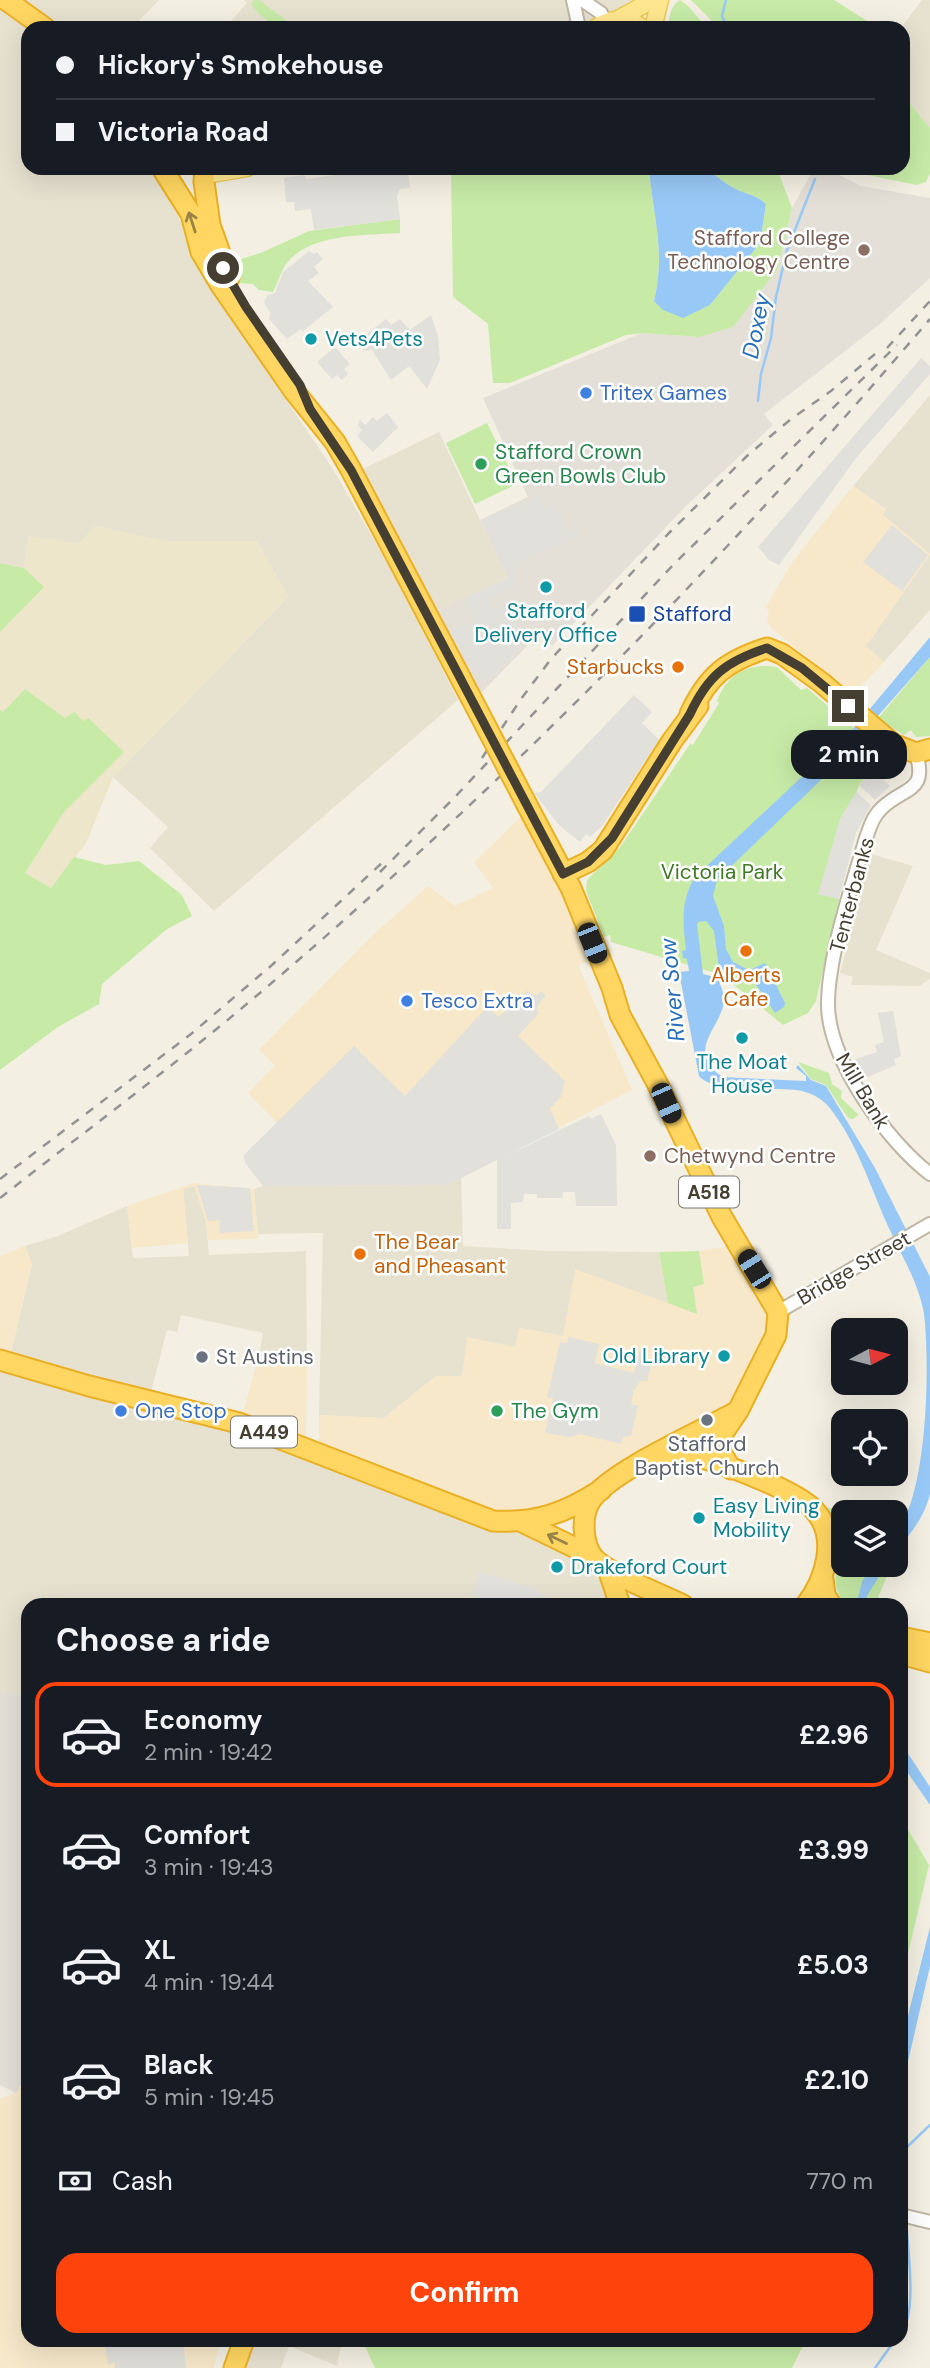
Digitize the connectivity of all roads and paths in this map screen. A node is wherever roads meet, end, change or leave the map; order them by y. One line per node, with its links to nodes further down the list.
1 (6, 0): 6 (highway)
2 (573, 0): 7 (street)
3 (582, 0): 8 (street)
4 (653, 0): 9 (main road)
5 (660, 0): 10 (main road)
6 (35, 21)
7 (578, 21)
8 (605, 21)
9 (610, 21)
10 (655, 21)
11 (205, 175): 12 (highway, A518); 13 (highway, A518)
12 (169, 176): 14 (highway, A518, one-way to 12)
13 (236, 292): 14 (highway); 15 (highway, A518)
14 (247, 325): 15 (highway, A518)
15 (310, 409): 17 (highway, A518, bridge)
16 (923, 751): 17 (highway); 18 (street, Tenterbanks)
17 (563, 874): 21 (highway, A518)
18 (829, 991): 19 (street, Mill Bank)
19 (930, 1174)
20 (930, 1224): 21 (street, Bridge Street)
21 (778, 1312): 23 (highway)
22 (0, 1360): 27 (highway, A449)
23 (738, 1411): 24 (highway); 25 (highway)
24 (657, 1455): 25 (highway); 26 (highway)
25 (730, 1469): 30 (highway)
26 (601, 1490): 27 (highway, A449); 28 (highway)
27 (522, 1522): 28 (highway, A449, one-way to 27)
28 (592, 1556): 29 (highway)
29 (608, 1569): 31 (highway); 32 (highway)
30 (823, 1579): 33 (highway); 34 (highway)
31 (618, 1598)
32 (668, 1598)
33 (811, 1598)
34 (827, 1598)
35 (908, 1638): 36 (highway)
36 (930, 1643)
37 (908, 1656): 38 (highway)
38 (930, 1662)
39 (242, 2347): 40 (highway)
40 (234, 2368)

